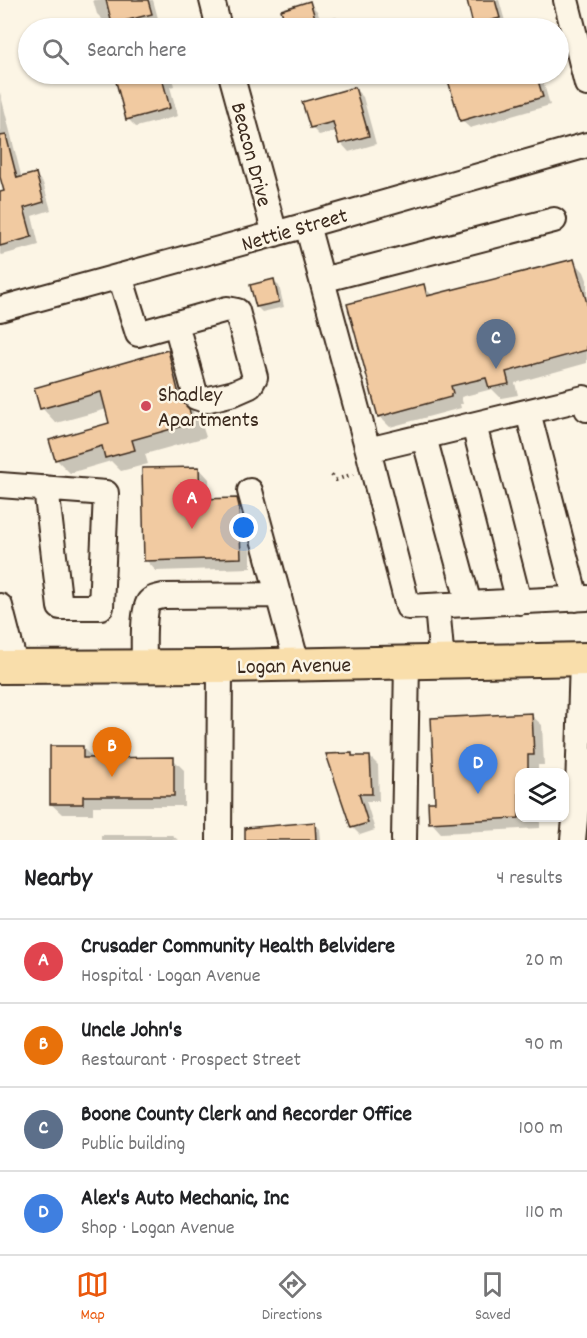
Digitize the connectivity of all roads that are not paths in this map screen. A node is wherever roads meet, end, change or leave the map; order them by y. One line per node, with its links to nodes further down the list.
1 (212, 0): 3 (street)
2 (566, 0): 5 (street)
3 (216, 18)
4 (234, 84): 9 (street, Beacon Drive)
5 (587, 84)
6 (587, 144): 8 (street, Nettie Street)
7 (554, 220): 11 (street)
8 (307, 225): 9 (street, Nettie Street); 11 (street)
9 (275, 234): 10 (street, Nettie Street)
10 (120, 276): 12 (street, Nettie Street); 13 (street)
11 (322, 280): 18 (street)
12 (0, 309)
13 (176, 324)
14 (586, 404): 15 (street)
15 (528, 412): 16 (street); 23 (street)
16 (474, 424): 17 (street); 24 (street)
17 (424, 437): 18 (street); 25 (street)
18 (368, 450): 27 (street)
19 (0, 485): 20 (street)
20 (46, 488): 20 (street)
21 (250, 491): 22 (street)
22 (279, 596): 31 (street); 32 (street)
23 (581, 598): 24 (street)
24 (519, 602): 25 (street)
25 (469, 604): 27 (street)
26 (0, 606): 34 (street)
27 (437, 606): 30 (street)
28 (584, 659): 30 (main road, Logan Avenue); 37 (street)
29 (407, 662): 30 (main road, Logan Avenue); 31 (main road, Logan Avenue); 36 (street)
30 (442, 662)
31 (297, 664): 33 (main road, Logan Avenue)
32 (144, 666): 33 (main road, Logan Avenue); 34 (main road, Logan Avenue)
33 (220, 666): 35 (street)
34 (8, 668)
35 (219, 840)
36 (404, 840)
37 (573, 840)

